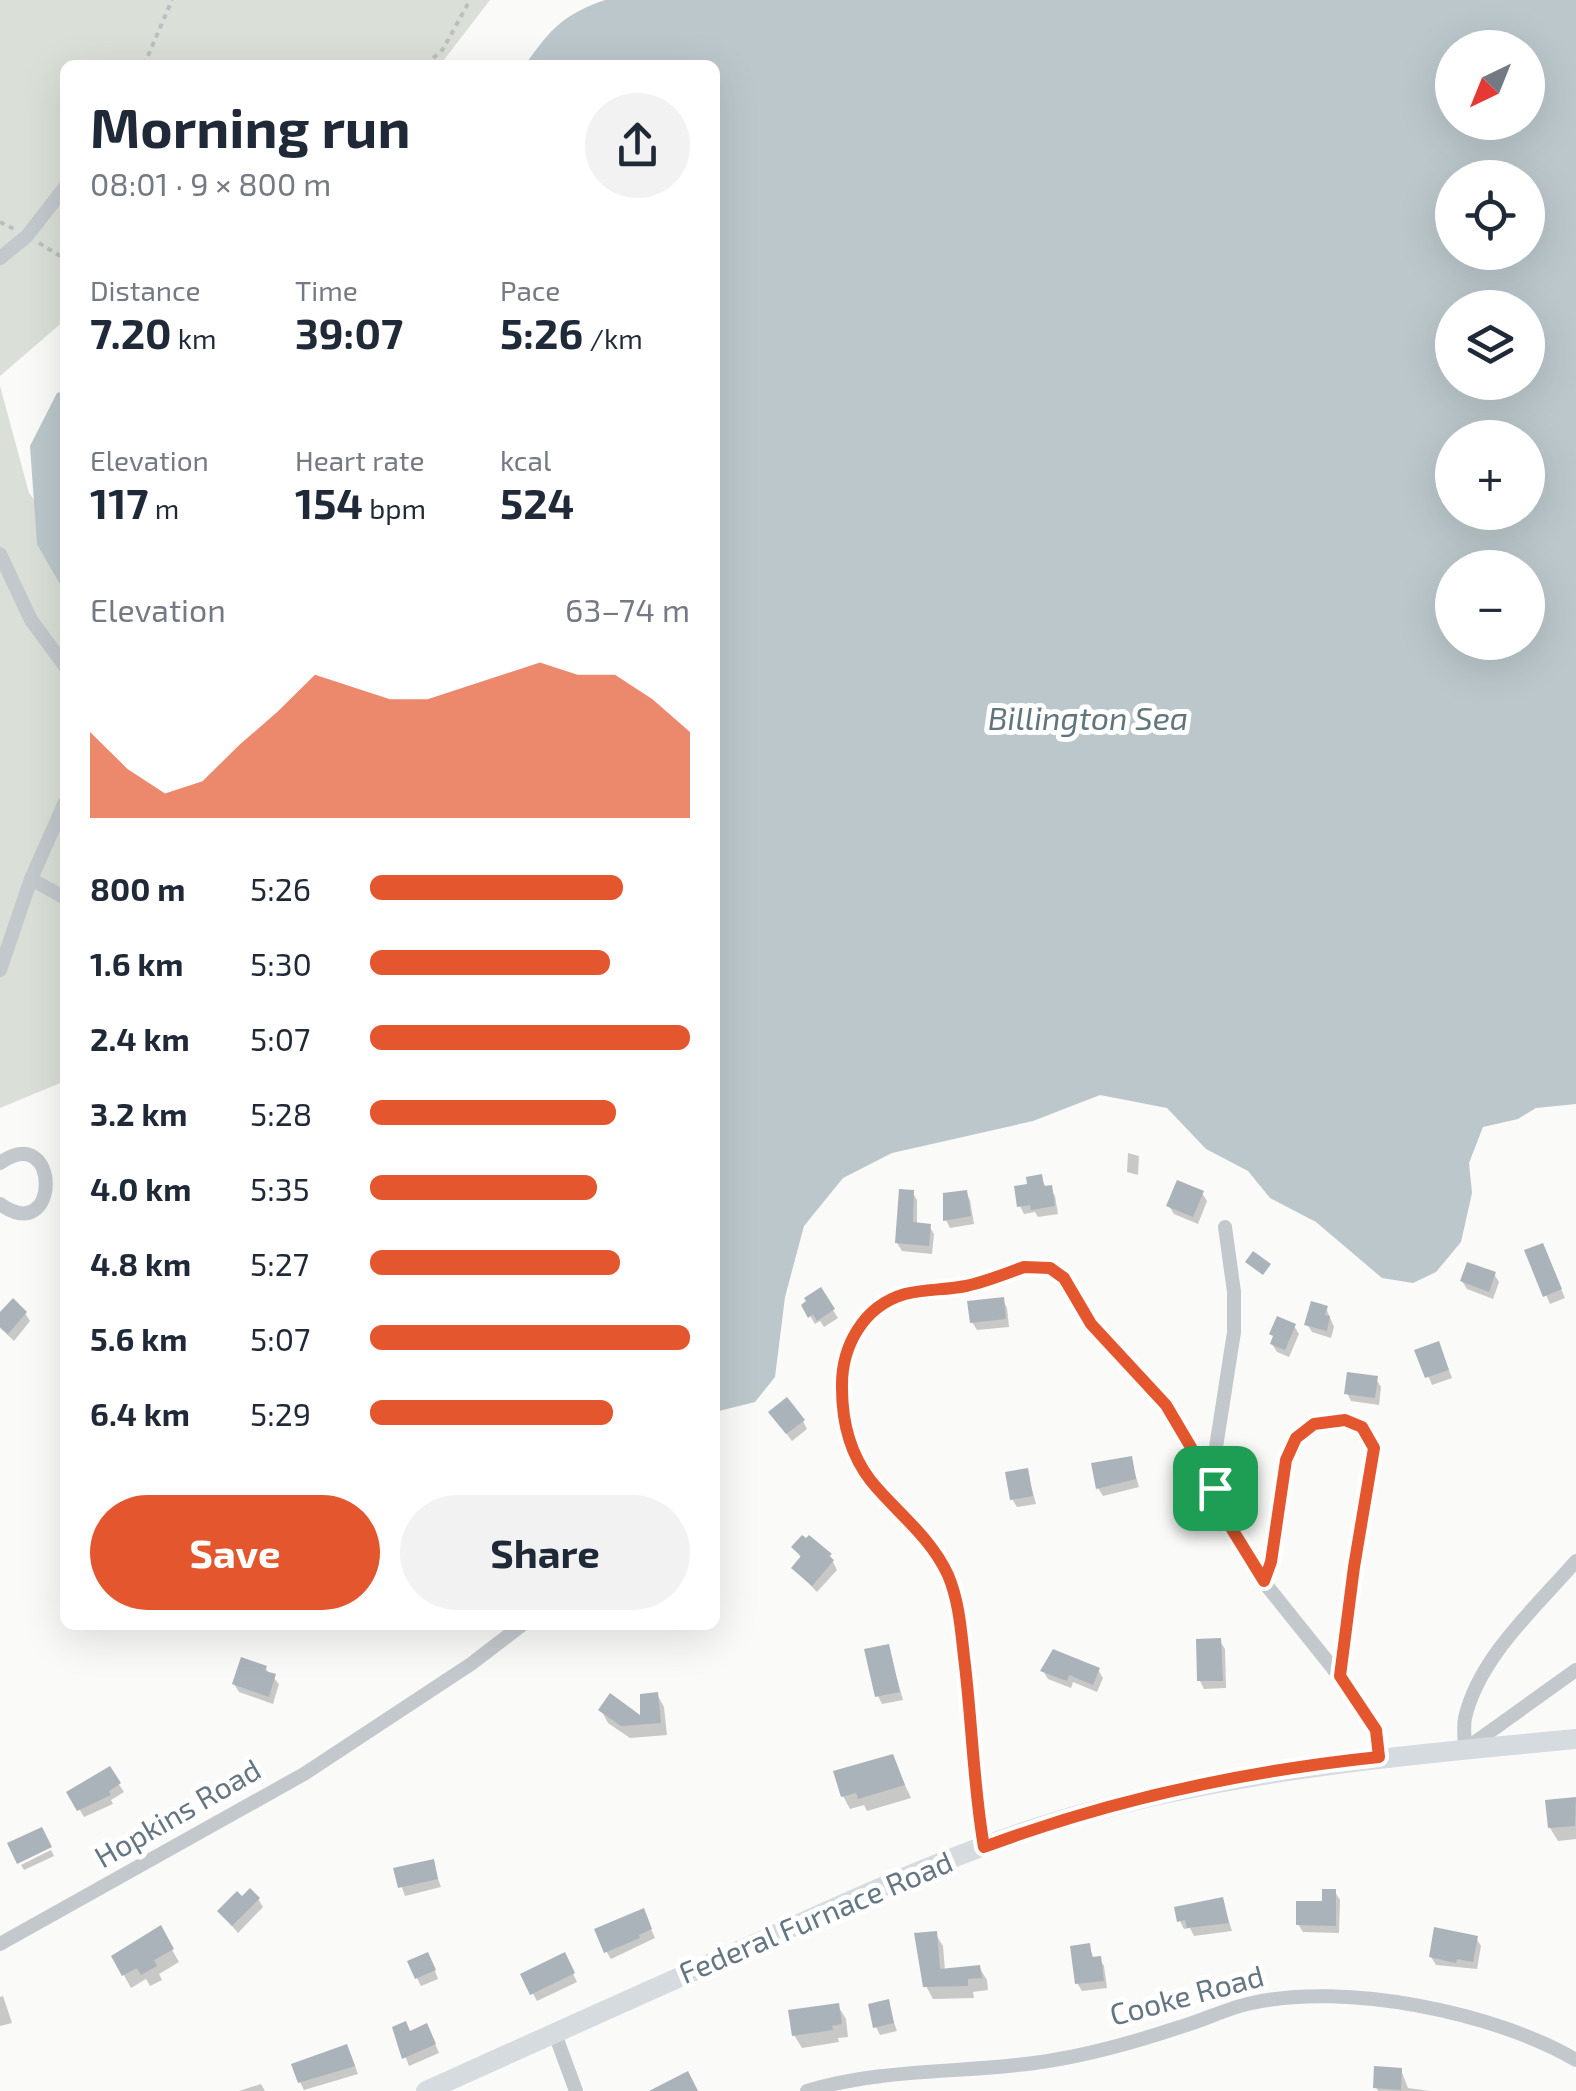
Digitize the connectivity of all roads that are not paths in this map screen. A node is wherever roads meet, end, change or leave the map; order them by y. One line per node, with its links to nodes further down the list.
1 (60, 193): 2 (street)
2 (0, 258)
3 (0, 554): 4 (street)
4 (60, 659)
5 (60, 813): 6 (street)
6 (31, 879): 7 (street); 8 (street)
7 (60, 895)
8 (0, 970)
9 (0, 1163): 10 (street)
10 (0, 1204)
11 (1224, 1226): 12 (street)
12 (1215, 1488): 14 (street); 21 (street)
13 (1576, 1560): 19 (street)
14 (1264, 1581): 17 (street); 17 (lane)
15 (515, 1630): 22 (street, Hopkins Road)
16 (1576, 1670): 19 (street)
17 (1340, 1676): 20 (street)
18 (1576, 1738): 19 (main road, Federal Furnace Road)
19 (1465, 1749): 20 (main road, Federal Furnace Road)
20 (1379, 1757): 21 (main road, Federal Furnace Road)
21 (984, 1847): 23 (main road, Federal Furnace Road)
22 (0, 1944)
23 (555, 2034): 25 (main road, Federal Furnace Road); 26 (street)
24 (1576, 2060): 27 (street, Cooke Road)
25 (426, 2091)
26 (576, 2091)
27 (806, 2091)

